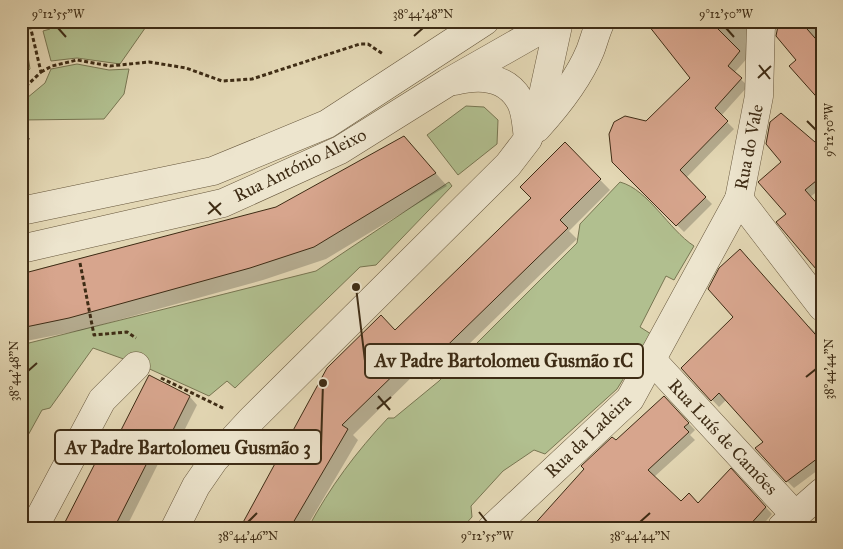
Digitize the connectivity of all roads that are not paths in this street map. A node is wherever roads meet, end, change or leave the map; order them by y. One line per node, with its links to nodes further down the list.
1 (485, 21): 8 (street, Rua António Aleixo)
2 (558, 21): 5 (street, Rua António Aleixo); 6 (street)
3 (601, 21): 6 (street)
4 (764, 21): 7 (street, Rua do Vale)
5 (447, 83): 6 (street); 9 (street, Rua António Aleixo)
6 (528, 139): 16 (street)
7 (738, 199): 10 (street, Rua do Vale); 11 (street, Rua da Ladeira)
8 (21, 211)
9 (21, 249)
10 (822, 307)
11 (651, 359): 14 (street, Rua Luís de Camões); 17 (street, Rua da Ladeira)
12 (136, 366): 15 (street)
13 (822, 492): 14 (street)
14 (788, 521)
15 (34, 528)
16 (175, 528)
17 (492, 528)

